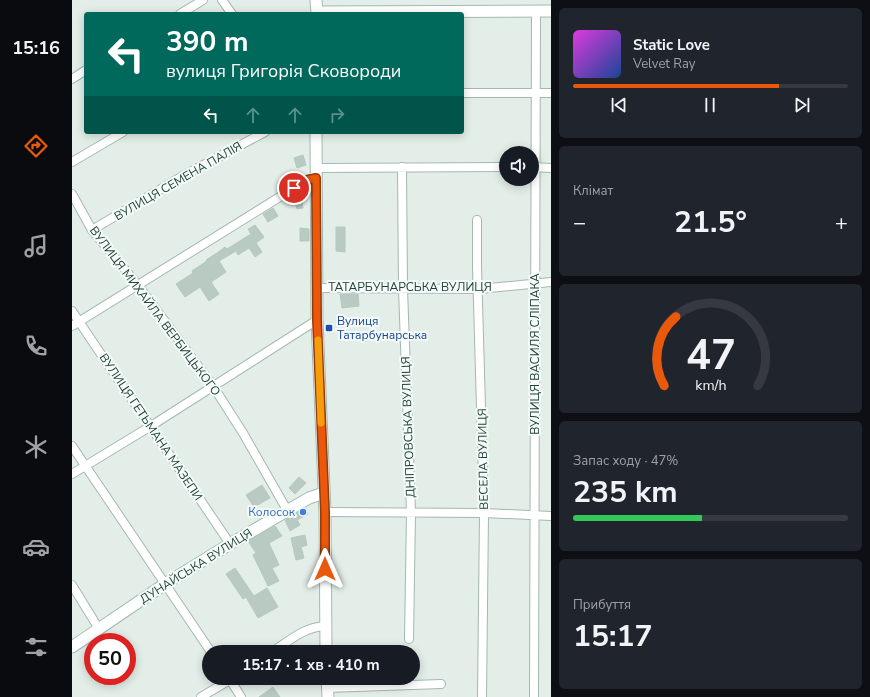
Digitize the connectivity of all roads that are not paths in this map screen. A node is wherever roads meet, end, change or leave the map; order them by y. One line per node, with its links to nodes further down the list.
1 (203, 0): 6 (street)
2 (222, 0): 7 (street)
3 (316, 0): 8 (main road)
4 (536, 11): 5 (main road); 9 (main road); 13 (street, ВУЛИЦЯ ВАСИЛЯ СЛІПАКА)
5 (551, 11)
6 (183, 12)
7 (231, 12)
8 (317, 12)
9 (426, 12)
10 (84, 71): 11 (street)
11 (72, 79)
12 (464, 93): 13 (street)
13 (535, 93): 14 (street); 18 (street, ВУЛИЦЯ ВАСИЛЯ СЛІПАКА)
14 (551, 93)
15 (120, 134): 19 (street)
16 (261, 134): 28 (street, ВУЛИЦЯ СЕМЕНА ПАЛІЯ)
17 (316, 134): 24 (main road)
18 (534, 146)
19 (72, 162)
20 (402, 167): 21 (street); 24 (street); 33 (street, ДНІПРОВСЬКА ВУЛИЦЯ)
21 (499, 167)
22 (539, 167): 23 (street)
23 (551, 168)
24 (316, 173): 31 (street); 32 (main road)
25 (533, 186): 30 (street, ВУЛИЦЯ ВАСИЛЯ СЛІПАКА)
26 (72, 194): 28 (street, ВУЛИЦЯ МИХАЙЛА ВЕРБИЦЬКОГО)
27 (477, 220): 34 (street, ВЕСЕЛА ВУЛИЦЯ)
28 (92, 230): 31 (street, ВУЛИЦЯ МИХАЙЛА ВЕРБИЦЬКОГО)
29 (551, 282): 30 (street, ТАТАРБУНАРСЬКА ВУЛИЦЯ)
30 (535, 283): 34 (street, ТАТАРБУНАРСЬКА ВУЛИЦЯ); 48 (street, ВУЛИЦЯ ВАСИЛЯ СЛІПАКА)
31 (137, 284): 37 (street); 38 (street, ВУЛИЦЯ МИХАЙЛА ВЕРБИЦЬКОГО)
32 (317, 288): 33 (street, ТАТАРБУНАРСЬКА ВУЛИЦЯ); 36 (main road)
33 (403, 289): 34 (street, ТАТАРБУНАРСЬКА ВУЛИЦЯ); 46 (street, ДНІПРОВСЬКА ВУЛИЦЯ)
34 (479, 289): 47 (street, ВЕСЕЛА ВУЛИЦЯ)
35 (72, 311): 37 (street, ВУЛИЦЯ ГЕТЬМАНА МАЗЕПИ)
36 (317, 320): 38 (street); 43 (main road)
37 (75, 323): 39 (street, ВУЛИЦЯ ГЕТЬМАНА МАЗЕПИ)
38 (213, 386): 39 (street); 44 (street, ВУЛИЦЯ МИХАЙЛА ВЕРБИЦЬКОГО)
39 (151, 426): 41 (street); 50 (street, ВУЛИЦЯ ГЕТЬМАНА МАЗЕПИ)
40 (72, 446): 41 (street)
41 (85, 465): 42 (street); 51 (street)
42 (72, 474)
43 (324, 493): 44 (main road, ДУНАЙСЬКА ВУЛИЦЯ); 45 (main road)
44 (287, 510): 50 (main road, ДУНАЙСЬКА ВУЛИЦЯ)
45 (325, 512): 46 (street); 53 (main road)
46 (411, 512): 47 (street); 55 (street, ДНІПРОВСЬКА ВУЛИЦЯ)
47 (484, 513): 48 (street); 66 (street, ВЕСЕЛА ВУЛИЦЯ)
48 (535, 515): 49 (street); 67 (street, ВУЛИЦЯ ВАСИЛЯ СЛІПАКА)
49 (551, 516)
50 (230, 544): 51 (main road, ДУНАЙСЬКА ВУЛИЦЯ)
51 (165, 584): 54 (main road, ДУНАЙСЬКА ВУЛИЦЯ); 56 (street)
52 (72, 585): 54 (street)
53 (325, 626): 57 (street); 58 (main road)
54 (99, 629): 59 (main road, ДУНАЙСЬКА ВУЛИЦЯ)
55 (409, 639)
56 (206, 645)
57 (282, 645)
58 (326, 645)
59 (72, 647)
60 (441, 684): 63 (street)
61 (221, 685): 64 (street)
62 (234, 685): 65 (street)
63 (327, 688)
64 (201, 697)
65 (241, 697)
66 (482, 697)
67 (534, 697)

